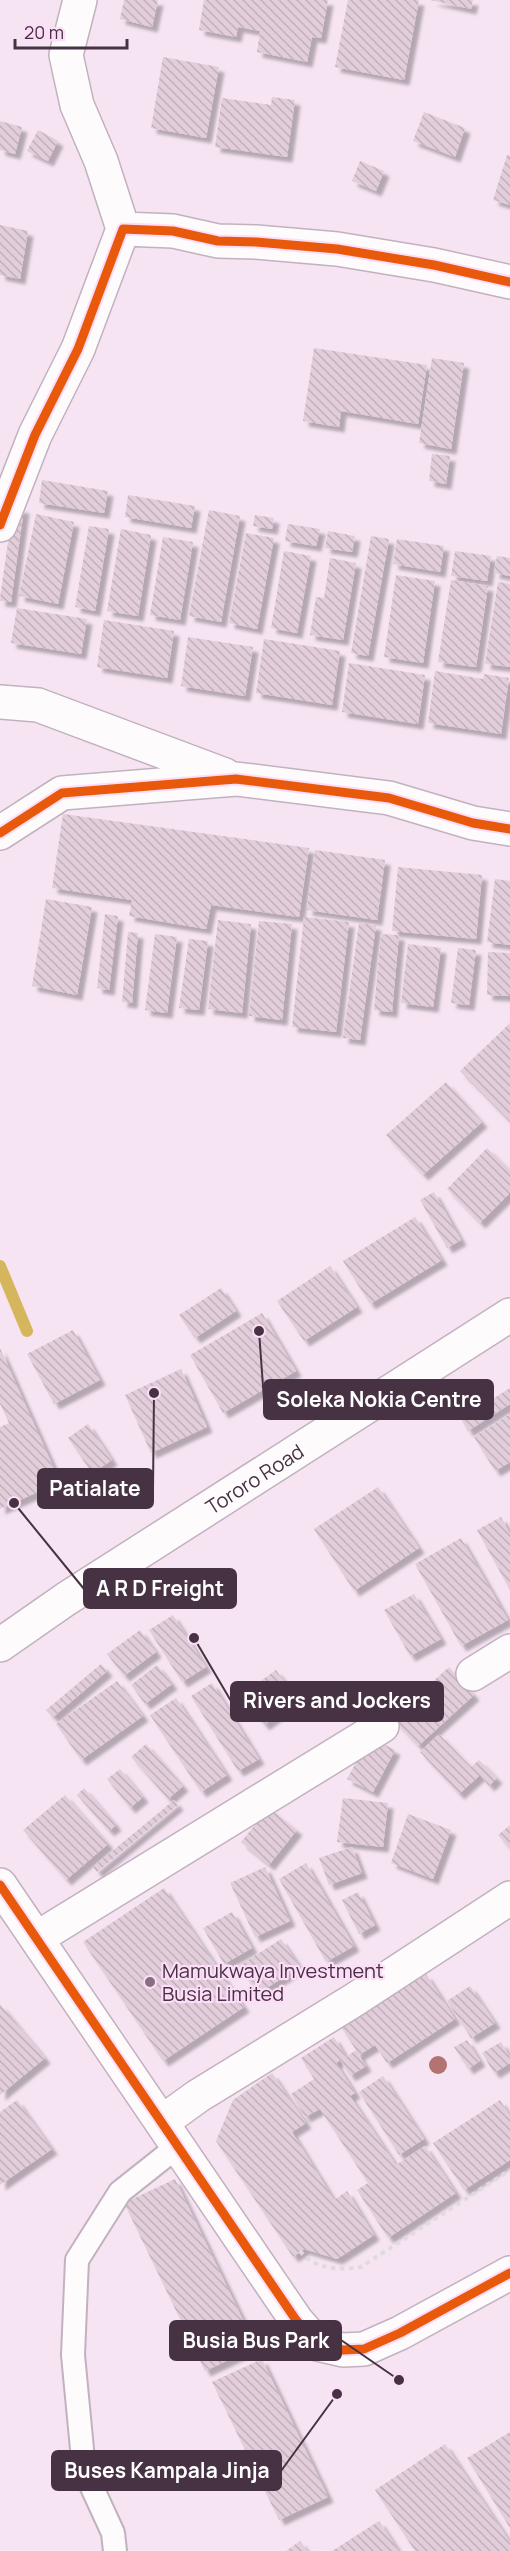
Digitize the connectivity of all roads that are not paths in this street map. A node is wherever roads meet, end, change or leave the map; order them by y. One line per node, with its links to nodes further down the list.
1 (80, 0): 2 (street)
2 (123, 229): 3 (street); 4 (street)
3 (510, 282)
4 (0, 525)
5 (0, 702): 6 (street)
6 (236, 779): 7 (street); 8 (street)
7 (510, 829)
8 (0, 833)
9 (510, 1315): 10 (street, Tororo Road)
10 (0, 1645)
11 (510, 1651): 12 (street)
12 (473, 1674)
13 (382, 1726): 16 (street)
14 (0, 1886): 16 (street)
15 (510, 1898): 17 (street)
16 (37, 1938): 17 (street)
17 (170, 2134): 18 (street); 19 (lane)
18 (510, 2273)
19 (116, 2551)

